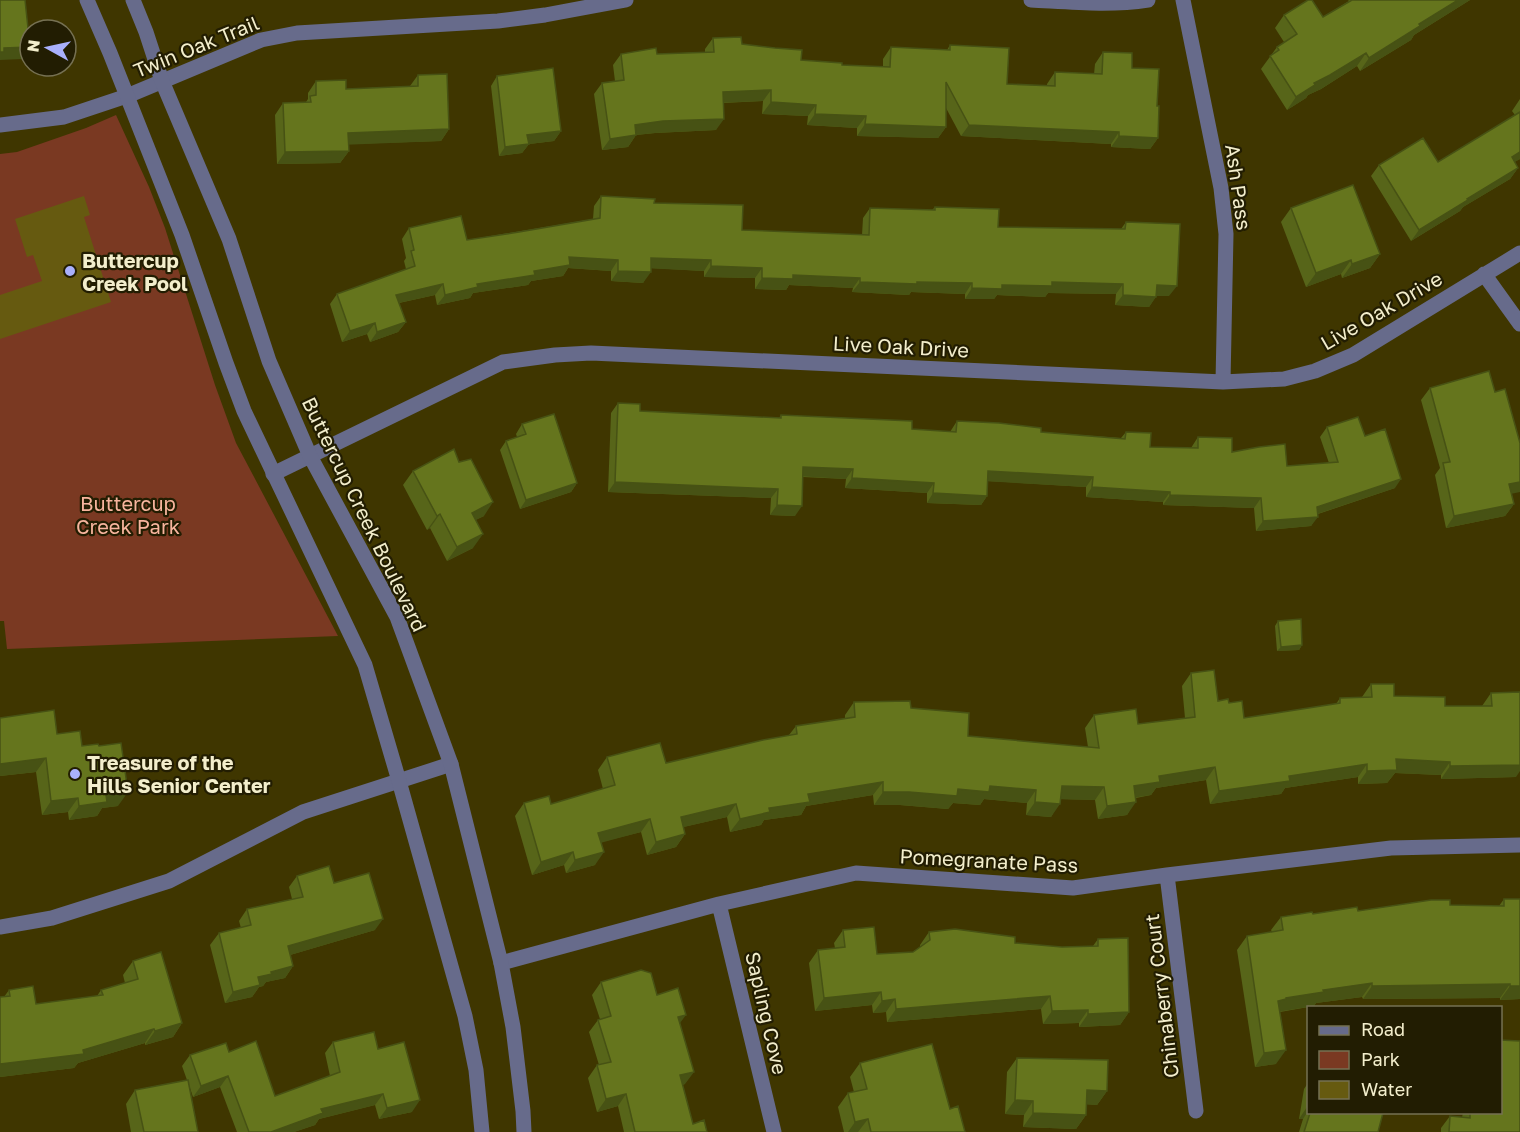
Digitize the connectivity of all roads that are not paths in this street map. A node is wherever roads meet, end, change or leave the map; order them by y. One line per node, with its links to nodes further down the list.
1 (87, 0): 8 (street)
2 (134, 0): 7 (street, Buttercup Creek Boulevard)
3 (626, 0): 7 (street, Twin Oak Trail)
4 (1031, 0): 5 (street)
5 (1149, 0)
6 (1182, 0): 13 (street, Ash Pass)
7 (162, 81): 8 (street, Twin Oak Trail); 14 (street, Buttercup Creek Boulevard)
8 (127, 96): 9 (street, Twin Oak Trail); 15 (street)
9 (0, 125)
10 (1520, 253): 11 (street, Live Oak Drive)
11 (1484, 274): 12 (street); 13 (street, Live Oak Drive)
12 (1520, 324)
13 (1223, 382): 14 (street, Live Oak Drive)
14 (309, 456): 15 (street, Live Oak Drive); 16 (street, Buttercup Creek Boulevard)
15 (273, 474): 17 (street)
16 (451, 764): 17 (street); 22 (street, Buttercup Creek Boulevard)
17 (399, 781): 21 (street); 24 (street)
18 (1520, 844): 19 (street, Pomegranate Pass)
19 (1167, 875): 20 (street, Pomegranate Pass); 23 (street, Chinaberry Court)
20 (719, 904): 22 (street, Pomegranate Pass); 26 (street, Sapling Cove)
21 (0, 927)
22 (501, 963): 25 (street, Buttercup Creek Boulevard)
23 (1196, 1111)
24 (482, 1132)
25 (524, 1132)
26 (774, 1132)

